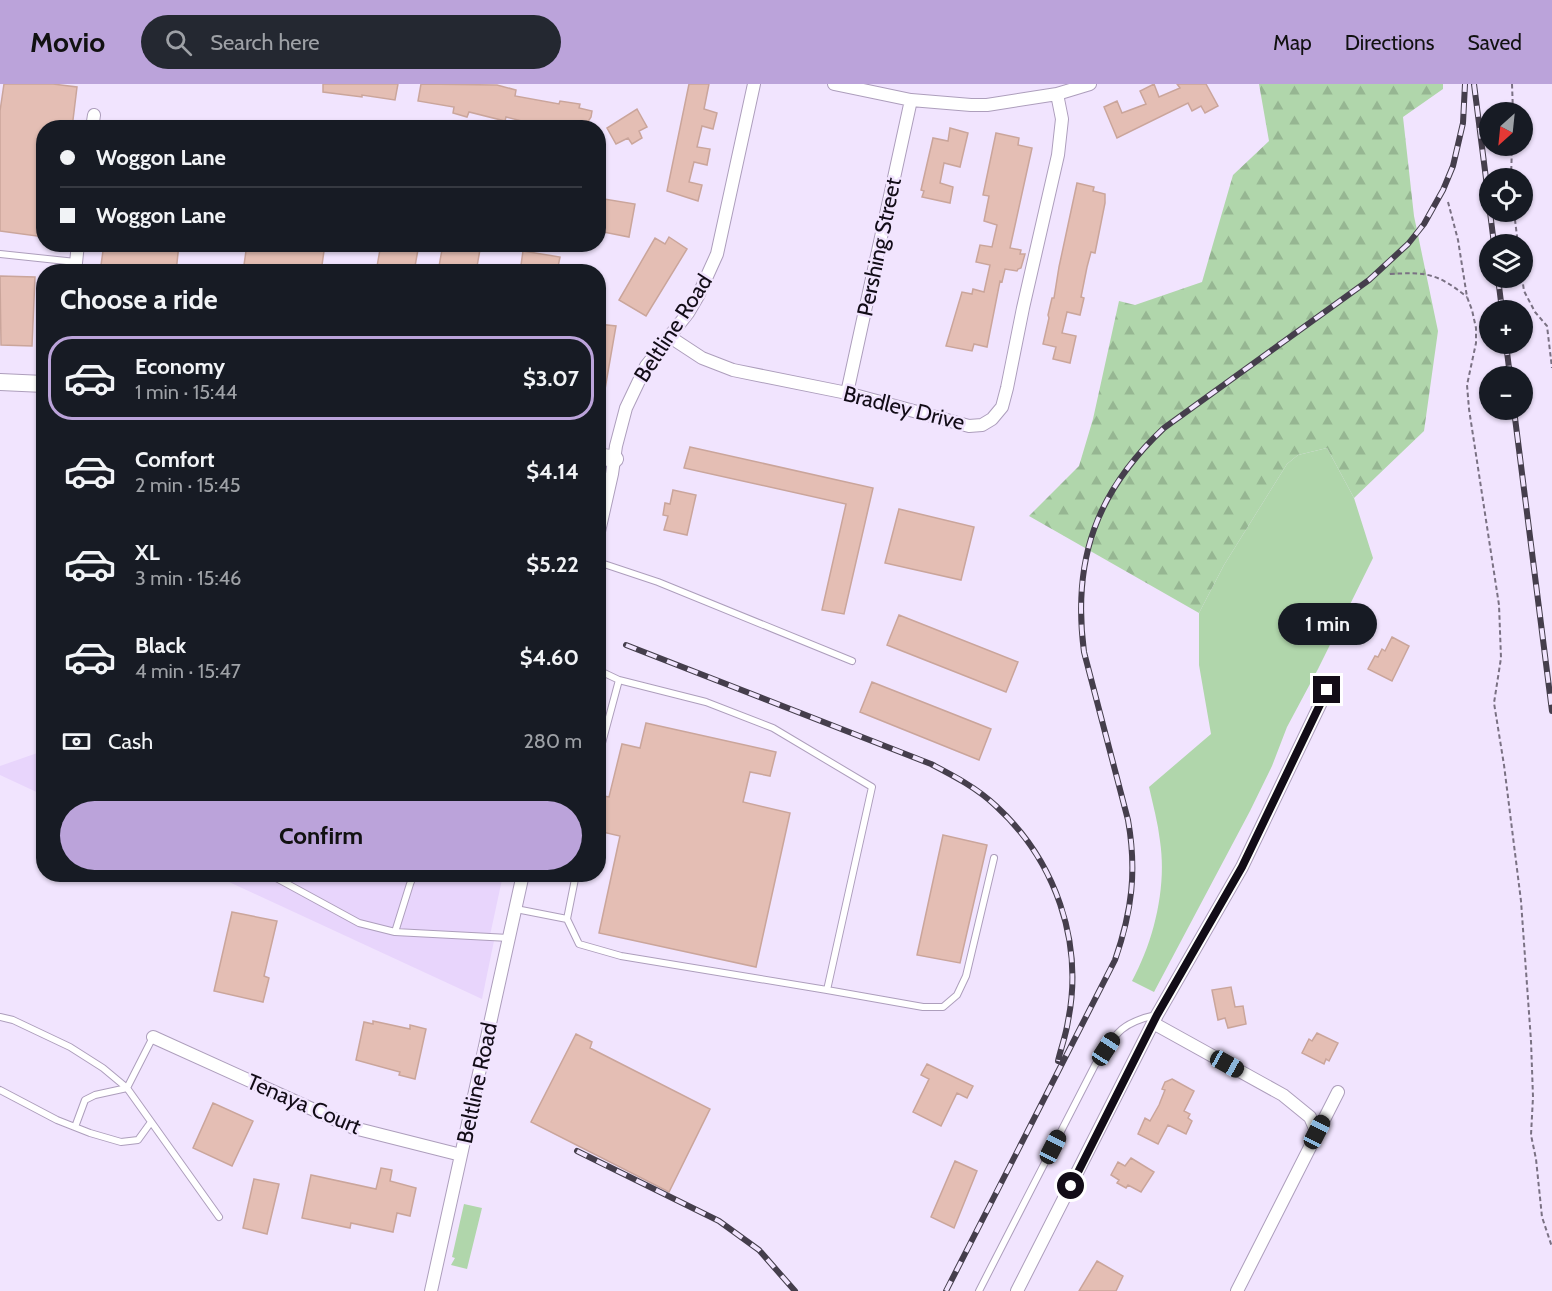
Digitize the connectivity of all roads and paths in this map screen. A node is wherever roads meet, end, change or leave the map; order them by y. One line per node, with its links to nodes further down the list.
1 (754, 84): 14 (street, Beltline Road)
2 (834, 84): 6 (street)
3 (1090, 84): 5 (street)
4 (1512, 84): 7 (path)
5 (1057, 94): 6 (street); 18 (street, Bradley Drive)
6 (911, 100): 18 (street, Pershing Street)
7 (1513, 102)
8 (1449, 202): 13 (path)
9 (0, 254): 10 (lane)
10 (58, 264)
11 (1390, 274): 13 (path)
12 (1524, 288): 15 (path)
13 (1467, 297): 47 (path)
14 (670, 337): 18 (street, Bradley Drive); 19 (street, Beltline Road)
15 (1552, 368)
16 (0, 382): 17 (street)
17 (36, 384)
18 (847, 393)
19 (607, 458)
20 (606, 565): 21 (lane)
21 (852, 661)
22 (606, 674): 23 (lane)
23 (620, 680): 25 (lane); 35 (lane)
24 (1327, 690): 37 (street)
25 (606, 730)
26 (994, 858): 35 (lane)
27 (283, 882): 33 (lane)
28 (411, 882): 33 (lane)
29 (521, 882): 31 (street, Beltline Road)
30 (574, 882): 32 (lane)
31 (515, 908): 32 (lane); 34 (street, Beltline Road)
32 (567, 919): 35 (lane)
33 (396, 932): 34 (lane)
34 (509, 938): 45 (street, Beltline Road)
35 (828, 990)
36 (0, 1017): 39 (lane)
37 (1155, 1019): 44 (street); 49 (lane); 50 (street)
38 (153, 1037): 39 (lane); 45 (street, Tenaya Court)
39 (127, 1088): 42 (lane); 43 (lane)
40 (0, 1090): 43 (lane)
41 (1338, 1092): 44 (street)
42 (151, 1122): 43 (lane); 46 (lane)
43 (75, 1127)
44 (1317, 1132): 51 (street)
45 (461, 1155): 48 (street, Beltline Road)
46 (219, 1217)
47 (1552, 1247)
48 (431, 1291)
49 (979, 1291)
50 (1017, 1291)
51 (1237, 1291)

